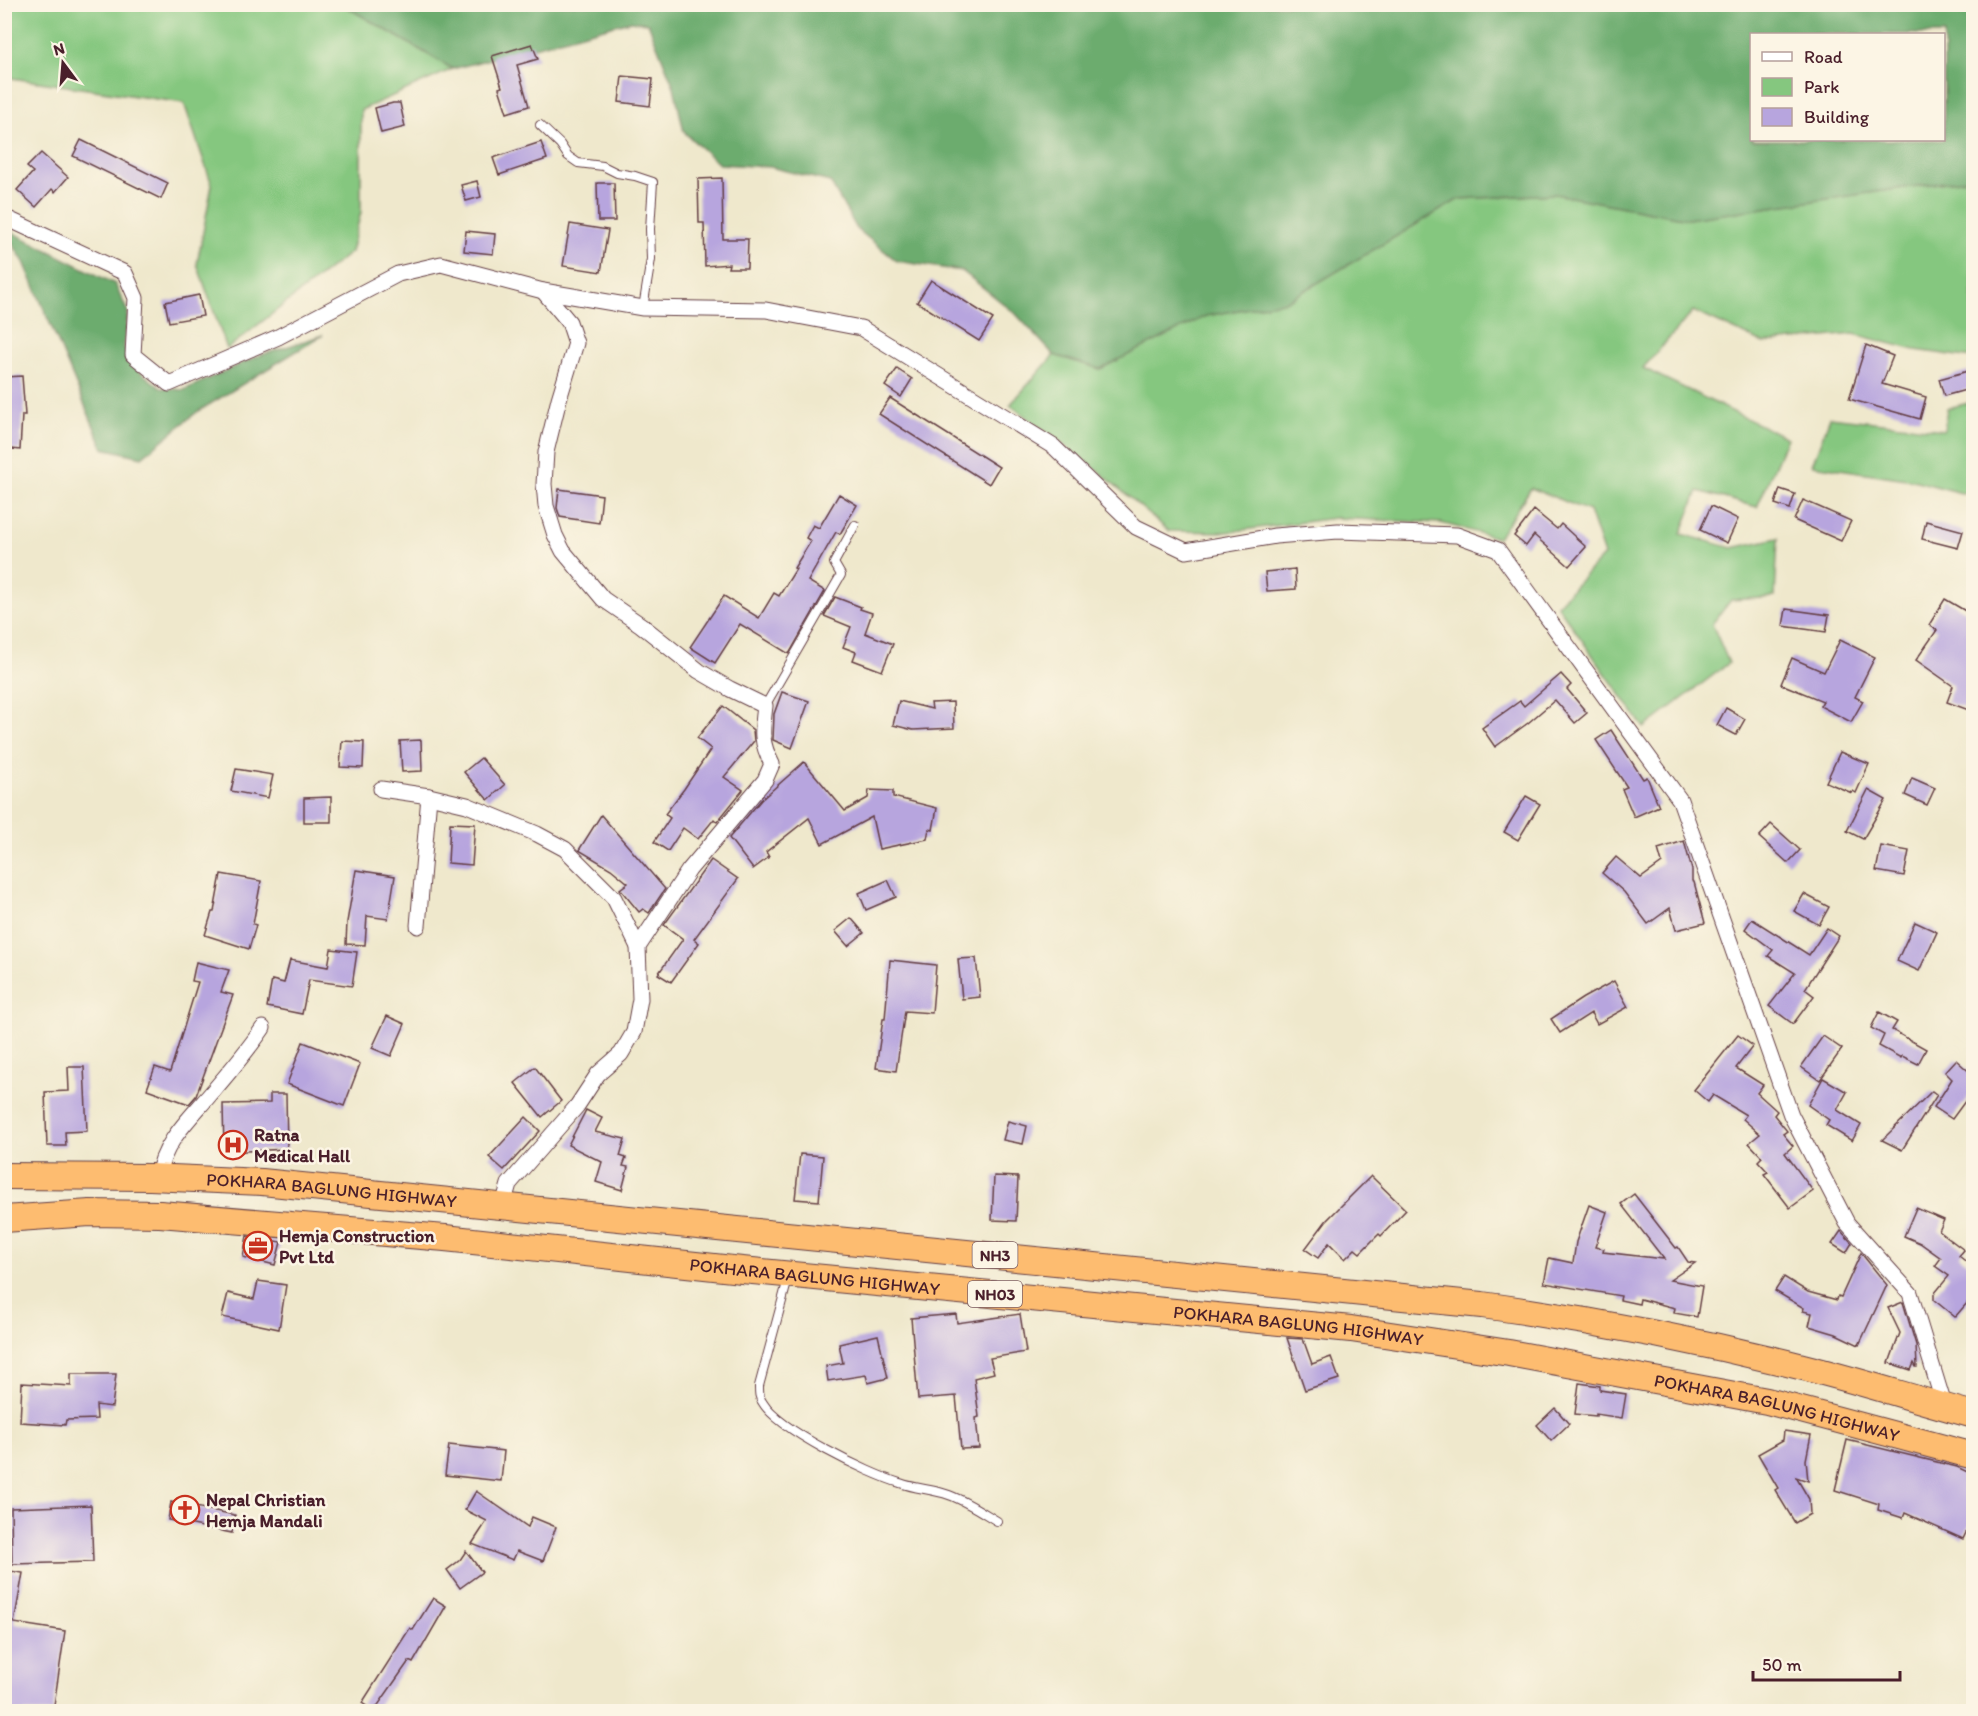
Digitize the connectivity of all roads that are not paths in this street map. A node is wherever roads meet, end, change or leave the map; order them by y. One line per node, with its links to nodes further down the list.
1 (540, 125): 4 (lane)
2 (4, 218): 3 (street)
3 (543, 291): 4 (street); 6 (street)
4 (643, 308): 17 (street)
5 (855, 525): 6 (lane)
6 (765, 706): 10 (street)
7 (381, 789): 8 (street)
8 (429, 796): 9 (street); 10 (street)
9 (418, 926)
10 (638, 947): 14 (street)
11 (263, 1028): 13 (street)
12 (4, 1176): 13 (highway, POKHARA BAGLUNG HIGHWAY / NH3)
13 (158, 1178): 14 (highway, POKHARA BAGLUNG HIGHWAY / NH3)
14 (503, 1205): 17 (highway, POKHARA BAGLUNG HIGHWAY / NH3)
15 (4, 1219): 16 (highway, POKHARA BAGLUNG HIGHWAY / NH03)
16 (789, 1274): 19 (highway, POKHARA BAGLUNG HIGHWAY / NH03); 20 (lane)
17 (1945, 1408): 18 (highway, POKHARA BAGLUNG HIGHWAY / NH3)
18 (1974, 1416)
19 (1974, 1456)
20 (998, 1521)

